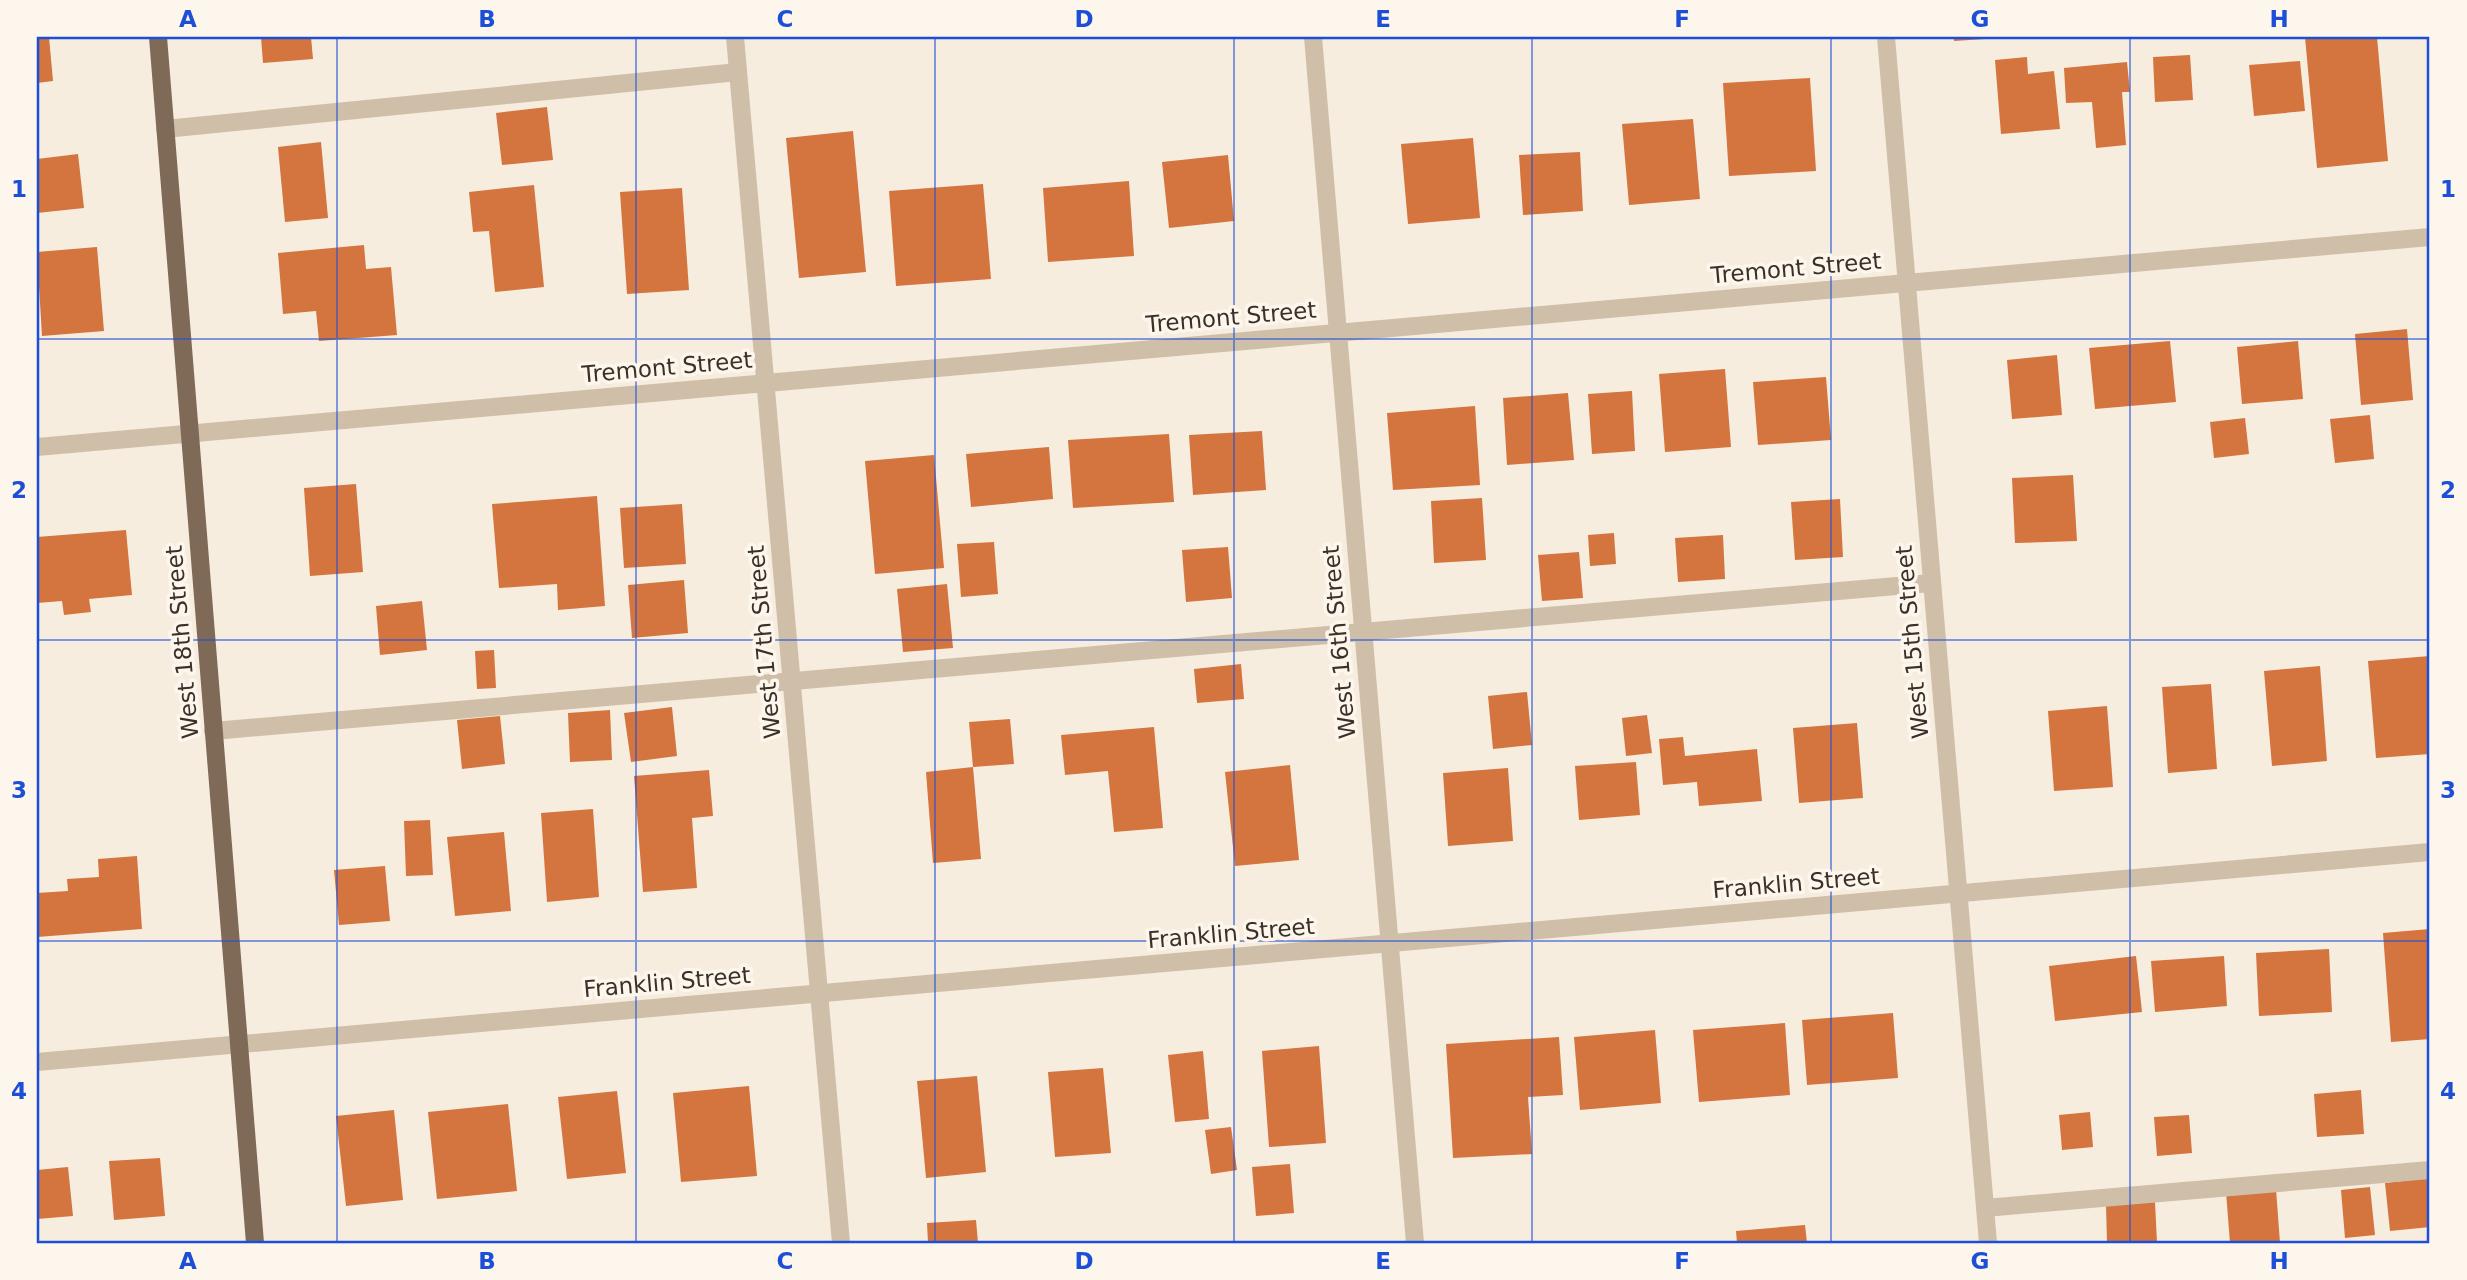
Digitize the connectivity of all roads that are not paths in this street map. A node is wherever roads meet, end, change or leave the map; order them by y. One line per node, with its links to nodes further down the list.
1 (158, 37): 6 (main road, West 18th Street)
2 (735, 37): 5 (street, West 17th Street)
3 (1313, 37): 9 (street, West 16th Street)
4 (1886, 37): 8 (street, West 15th Street)
5 (738, 72): 6 (street); 10 (street, West 17th Street)
6 (165, 129): 11 (main road, West 18th Street)
7 (2430, 237): 8 (street, Tremont Street)
8 (1907, 283): 9 (street, Tremont Street); 13 (street, West 15th Street)
9 (1337, 333): 10 (street, Tremont Street); 14 (street, West 16th Street)
10 (766, 383): 11 (street, Tremont Street); 15 (street, West 17th Street)
11 (190, 434): 12 (street, Tremont Street); 16 (main road, West 18th Street)
12 (37, 447)
13 (1931, 583): 14 (street); 18 (street, West 15th Street)
14 (1363, 633): 15 (street); 19 (street, West 16th Street)
15 (792, 680): 16 (street); 20 (street, West 17th Street)
16 (214, 730): 21 (main road, West 18th Street)
17 (2430, 852): 18 (street, Franklin Street)
18 (1958, 894): 19 (street, Franklin Street); 24 (street, West 15th Street)
19 (1390, 943): 20 (street, Franklin Street); 27 (street, West 16th Street)
20 (820, 993): 21 (street, Franklin Street); 26 (street, West 17th Street)
21 (239, 1045): 22 (street, Franklin Street); 25 (main road, West 18th Street)
22 (37, 1062)
23 (2430, 1170): 24 (street)
24 (1985, 1208): 28 (street, West 15th Street)
25 (255, 1243)
26 (842, 1243)
27 (1415, 1243)
28 (1988, 1243)

